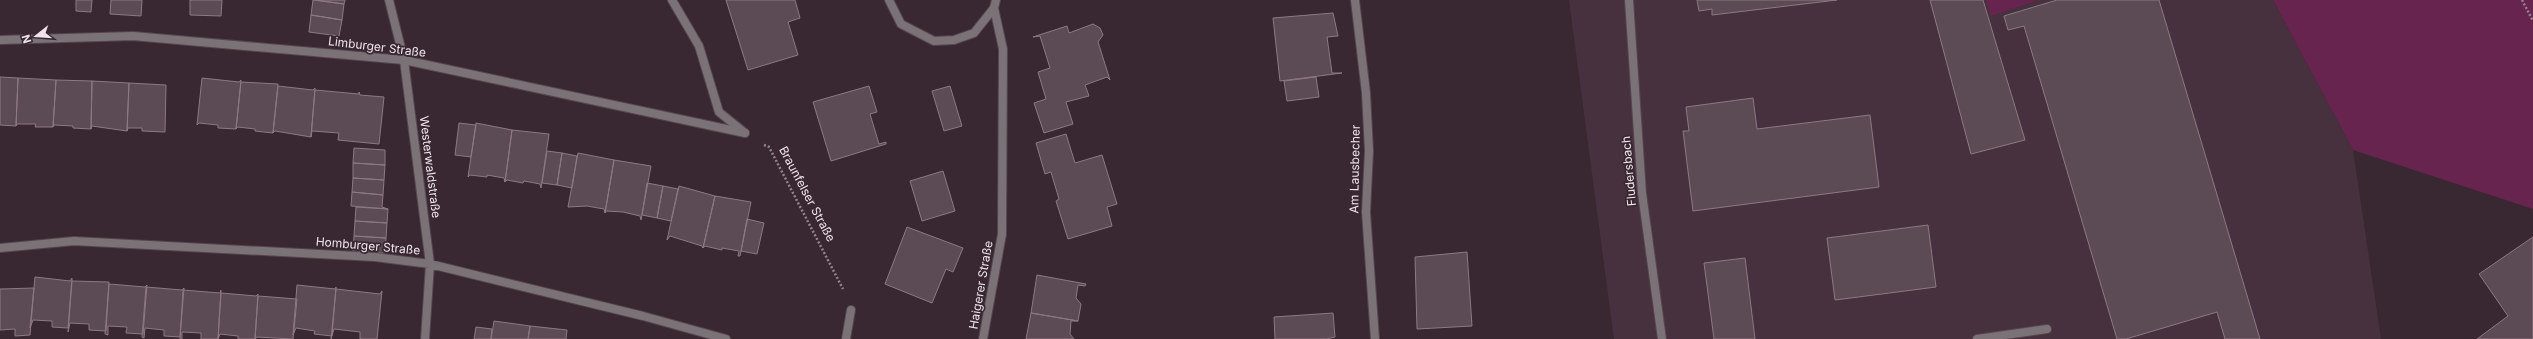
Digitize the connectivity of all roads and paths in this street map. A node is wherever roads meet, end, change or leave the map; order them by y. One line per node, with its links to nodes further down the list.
1 (389, 0): 10 (street, Westerwaldstraße)
2 (672, 0): 11 (street)
3 (889, 0): 7 (street)
4 (1355, 0): 20 (street, Am Lausbecher)
5 (1629, 0): 21 (street, Fludersbach)
6 (2522, 0): 8 (path)
7 (995, 4): 19 (street, Haigerer Straße)
8 (2533, 21)
9 (0, 40): 10 (street, Limburger Straße)
10 (404, 60): 11 (street, Limburger Straße); 13 (street, Westerwaldstraße)
11 (745, 133): 14 (path, Braunfelser Straße)
12 (0, 248): 13 (street, Homburger Straße)
13 (430, 264): 16 (street, Westerwaldstraße); 17 (street, Homburger Straße)
14 (851, 310): 18 (street)
15 (2047, 329): 22 (street)
16 (426, 339)
17 (726, 339)
18 (846, 339)
19 (983, 339)
20 (1375, 339)
21 (1662, 339)
22 (1977, 339)

